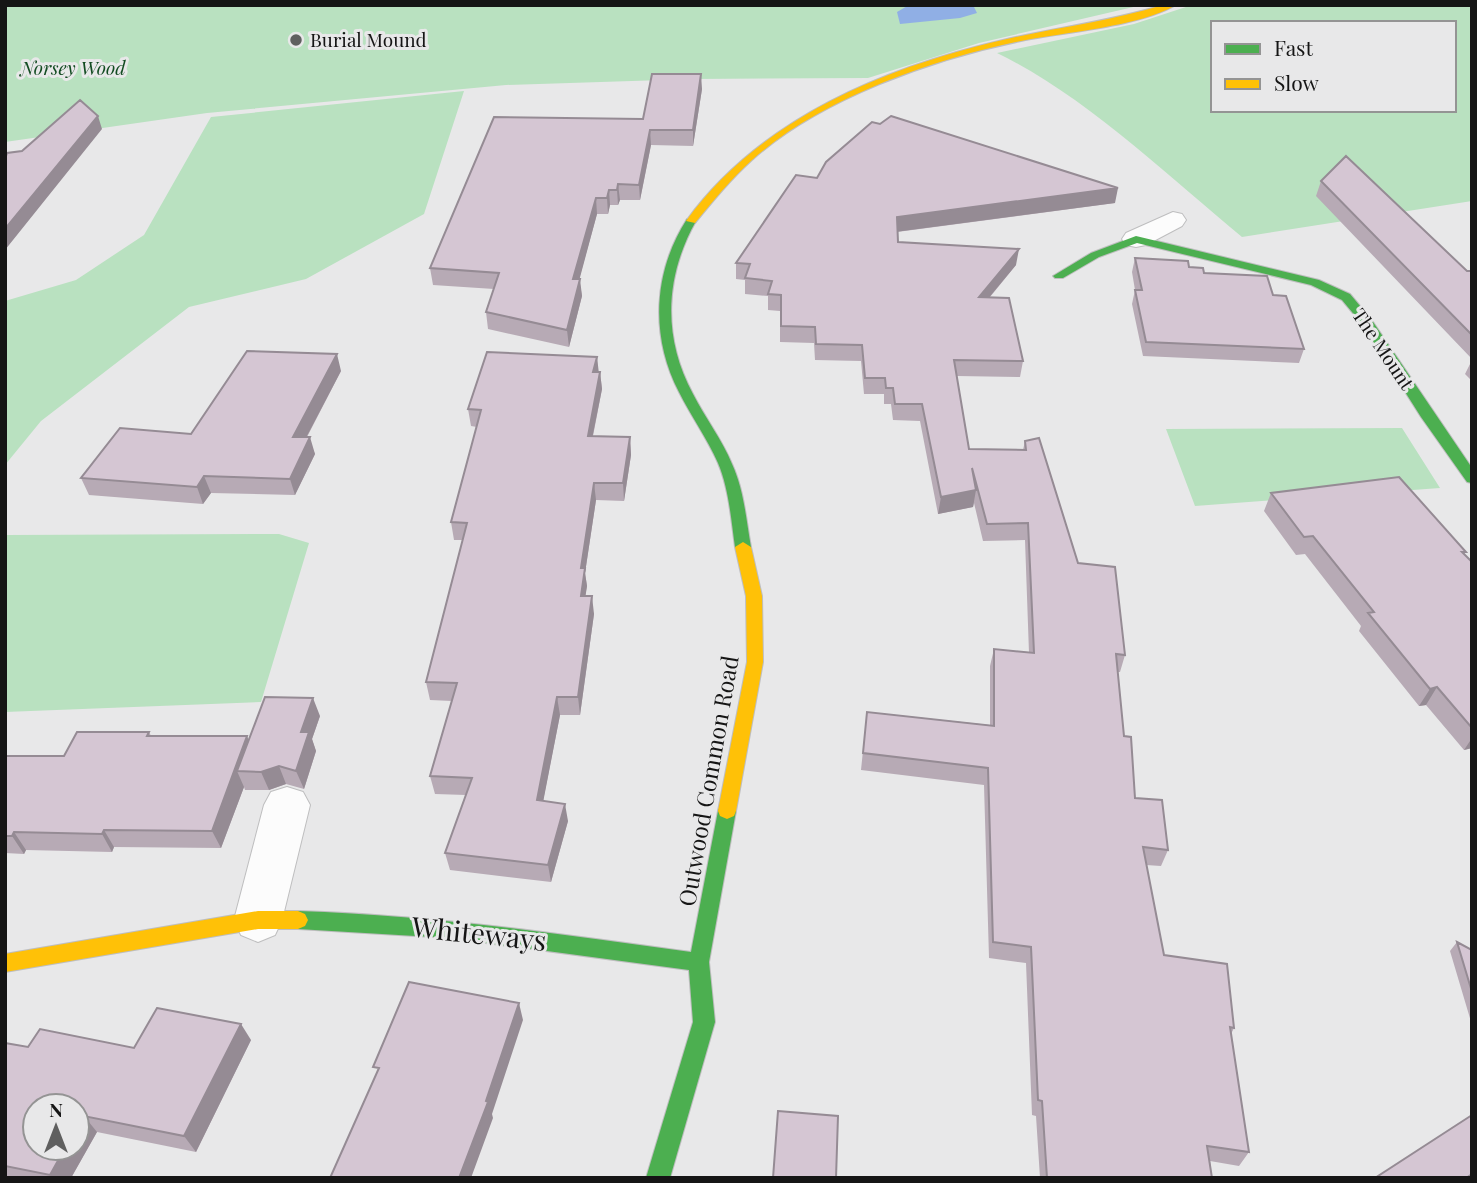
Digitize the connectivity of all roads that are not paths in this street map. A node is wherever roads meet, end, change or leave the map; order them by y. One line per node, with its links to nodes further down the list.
1 (1172, 5): 8 (street, Outwood Common Road)
2 (1172, 220): 3 (street)
3 (1136, 239): 4 (street); 5 (street, The Mount)
4 (1059, 276)
5 (1472, 479)
6 (287, 805): 7 (street)
7 (258, 920): 8 (street, Whiteways); 9 (street, Whiteways)
8 (699, 962): 10 (street, Outwood Common Road)
9 (5, 963)
10 (658, 1178)

